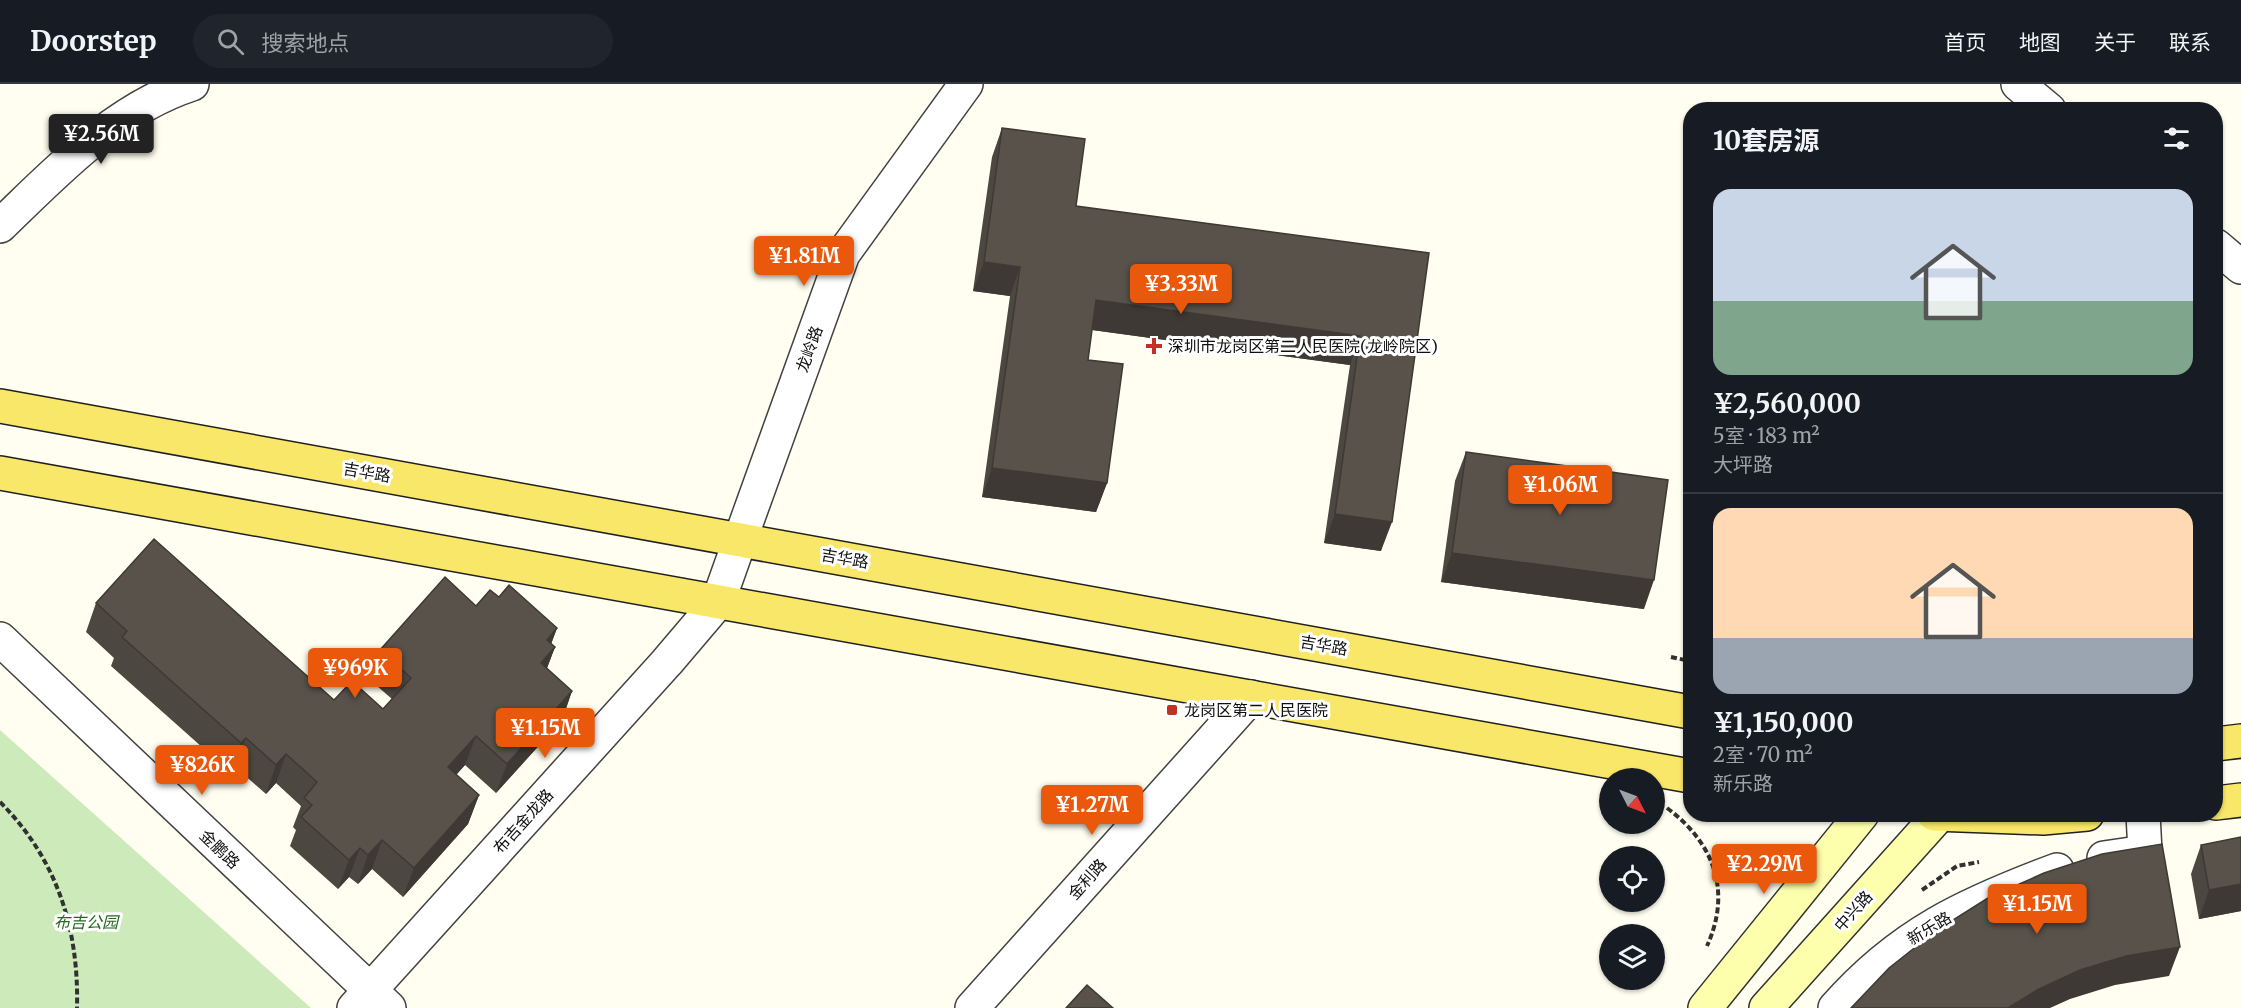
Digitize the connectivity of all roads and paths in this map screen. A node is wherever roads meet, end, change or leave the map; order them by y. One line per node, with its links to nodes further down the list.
1 (192, 84): 5 (street)
2 (966, 84): 10 (street, 龙岭路)
3 (2019, 84): 4 (street)
4 (2040, 102)
5 (0, 226)
6 (2223, 252): 7 (street)
7 (2241, 267)
8 (0, 406): 10 (main road, 吉华路)
9 (0, 473): 11 (main road)
10 (740, 540): 11 (street, 布吉金龙路); 16 (main road, 吉华路)
11 (718, 602): 15 (main road); 28 (street, 布吉金龙路)
12 (0, 639): 28 (street, 金鹏路)
13 (1671, 657): 14 (path)
14 (1683, 660)
15 (1251, 697): 19 (main road); 30 (street, 金利路)
16 (1683, 711)
17 (2241, 741): 18 (main road)
18 (2223, 743)
19 (1683, 775)
20 (2241, 800): 22 (main road)
21 (0, 802): 29 (path)
22 (2223, 802)
23 (1665, 807): 27 (path)
24 (1856, 822): 31 (main road)
25 (1934, 822): 32 (main road, 中兴路)
26 (2143, 822): 33 (street, 新乐路)
27 (1707, 946)
28 (371, 1002)
29 (78, 1008)
30 (972, 1008)
31 (1705, 1008)
32 (1766, 1008)
33 (1835, 1008)

